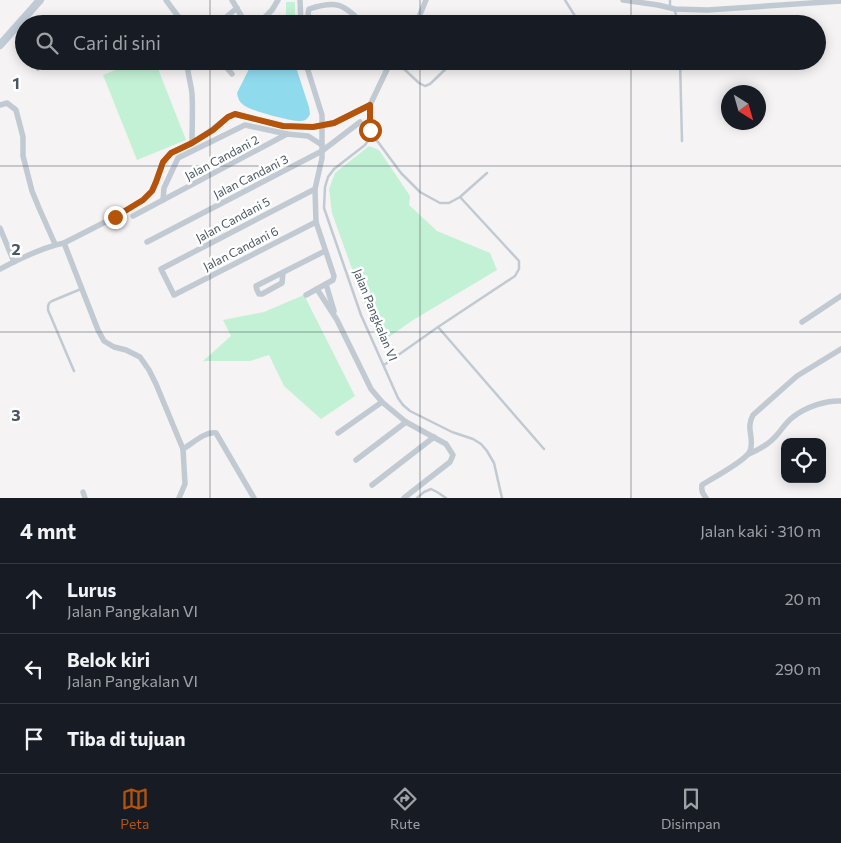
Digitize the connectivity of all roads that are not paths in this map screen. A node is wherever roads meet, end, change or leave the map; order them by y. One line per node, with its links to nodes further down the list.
1 (40, 0): 16 (street)
2 (166, 0): 17 (street)
3 (232, 0): 13 (street)
4 (278, 0): 20 (street)
5 (300, 0): 21 (street)
6 (426, 0): 15 (street)
7 (565, 0): 26 (lane)
8 (623, 0): 12 (street)
9 (670, 0): 14 (lane)
10 (841, 1): 11 (street)
11 (814, 2): 14 (street)
12 (659, 3): 14 (street)
13 (237, 8): 18 (street); 19 (street)
14 (672, 9): 27 (lane)
15 (422, 10): 24 (street); 25 (lane)
16 (30, 15)
17 (177, 15)
18 (229, 15)
19 (241, 15)
20 (266, 15)
21 (301, 15)
22 (308, 15): 23 (street)
23 (354, 15)
24 (420, 15)
25 (422, 15)
26 (574, 15)
27 (674, 15)
28 (15, 31): 29 (street)
29 (0, 44)
30 (188, 70): 45 (street)
31 (228, 70): 37 (street)
32 (308, 70): 41 (street)
33 (387, 70): 39 (street)
34 (405, 70): 35 (lane)
35 (445, 70)
36 (680, 70): 44 (lane)
37 (232, 74)
38 (0, 104): 56 (street)
39 (370, 105): 41 (street); 43 (lane)
40 (360, 122): 46 (street, Jalan Candani 3)
41 (322, 126): 45 (street); 46 (street)
42 (287, 134): 46 (street); 50 (street, Jalan Candani 2); 50 (street)
43 (371, 136): 49 (lane); 71 (lane, Jalan Pangkalan VI)
44 (682, 141)
45 (192, 143): 55 (street)
46 (322, 148): 48 (street); 54 (street, Jalan Candani 3)
47 (487, 173): 49 (lane)
48 (315, 189): 52 (street); 64 (street, Jalan Candani 5)
49 (460, 197): 69 (lane)
50 (163, 200): 51 (street, Jalan Candani 2)
51 (133, 216)
52 (316, 222): 57 (street); 64 (street, Jalan Candani 6)
53 (0, 228): 58 (street)
54 (147, 242)
55 (64, 243): 56 (street); 62 (street)
56 (55, 244): 58 (street)
57 (325, 251): 60 (street); 61 (street)
58 (14, 262): 59 (street)
59 (0, 270)
60 (283, 272): 60 (street)
61 (326, 284): 63 (street); 67 (street)
62 (82, 289): 72 (lane); 78 (street)
63 (317, 289): 65 (street); 67 (street)
64 (174, 295)
65 (306, 295)
66 (841, 296): 68 (street)
67 (337, 320): 74 (street)
68 (802, 322)
69 (438, 327): 71 (lane); 79 (lane)
70 (841, 349): 80 (street)
71 (384, 365): 88 (lane, Jalan Pangkalan VI)
72 (74, 370)
73 (841, 401): 80 (street)
74 (382, 402): 75 (street); 76 (street)
75 (406, 422): 77 (street); 81 (street)
76 (338, 434)
77 (434, 437): 82 (street); 85 (street)
78 (183, 449): 83 (street); 84 (street)
79 (544, 449)
80 (749, 454): 89 (street)
81 (356, 460)
82 (372, 485)
83 (179, 498)
84 (254, 498)
85 (404, 498)
86 (417, 498): 87 (lane)
87 (446, 498)
88 (502, 498)
89 (706, 498)

